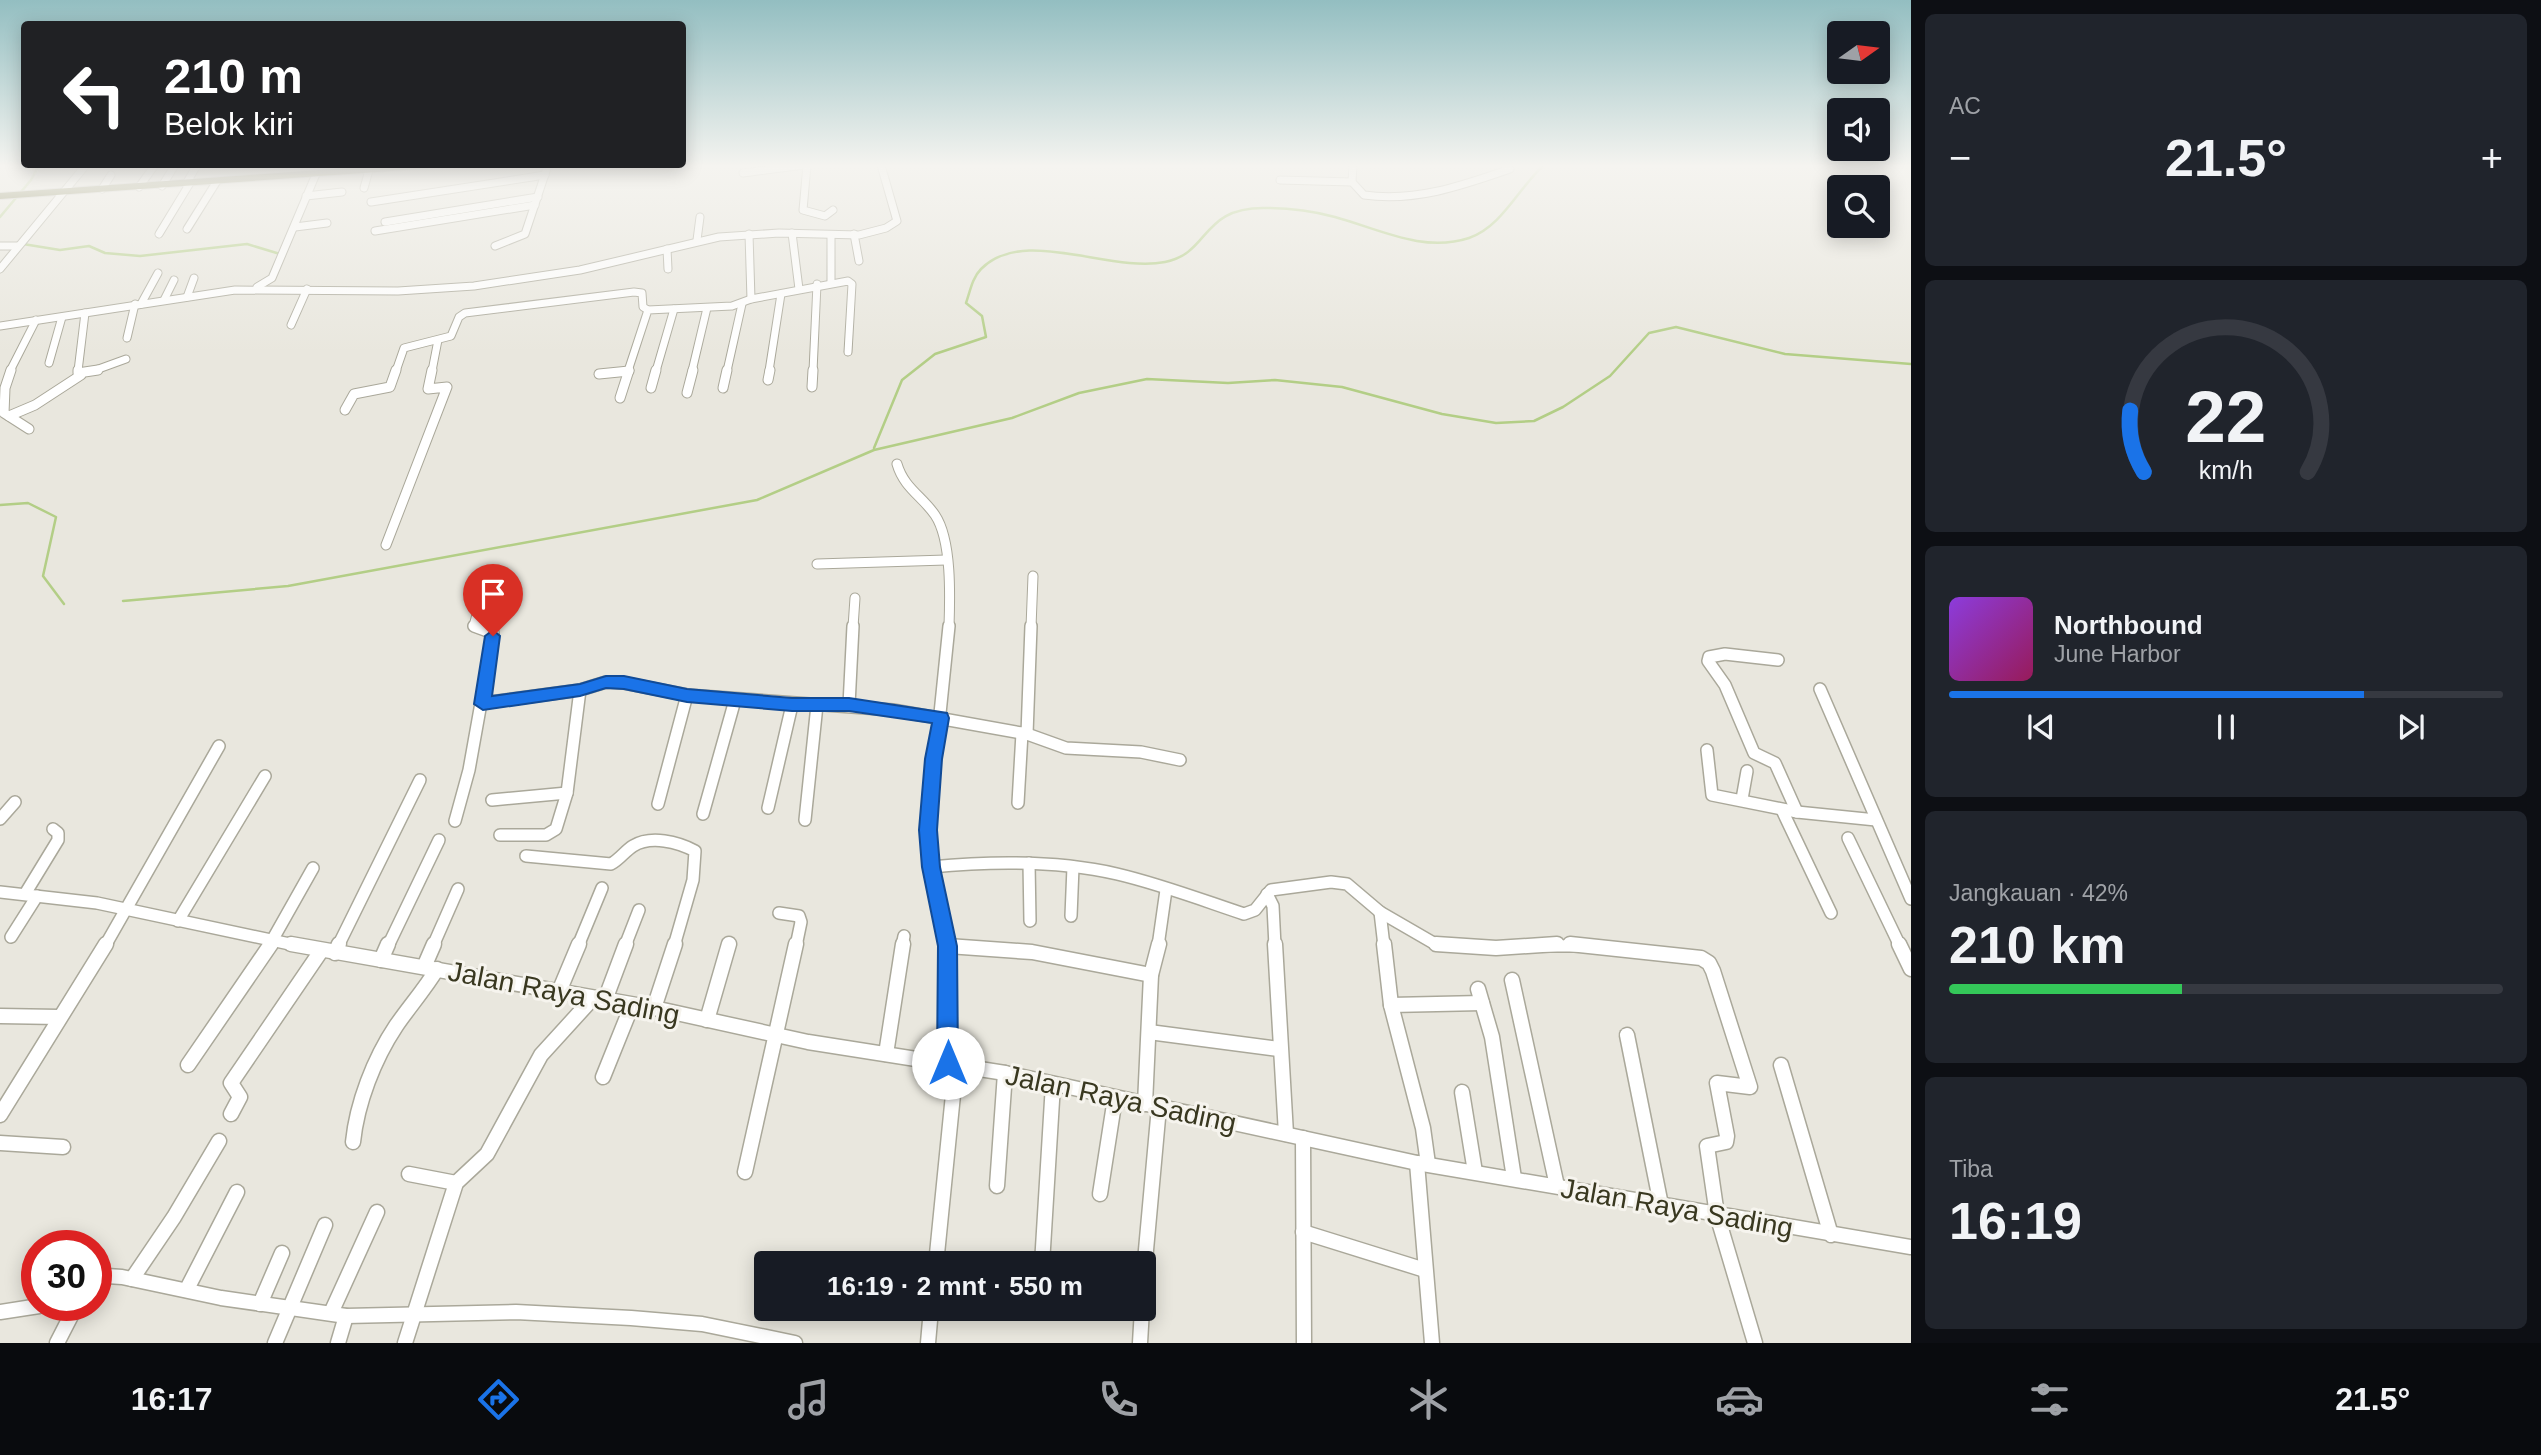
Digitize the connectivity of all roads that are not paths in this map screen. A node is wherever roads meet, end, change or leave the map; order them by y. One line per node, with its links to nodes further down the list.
1 (295, 227): 29 (street)
2 (33, 228): 16 (street)
3 (163, 228): 10 (street)
4 (393, 228): 8 (street)
5 (527, 228): 18 (street)
6 (699, 228): 15 (street)
7 (887, 228): 12 (street)
8 (375, 231)
9 (792, 233): 11 (street); 13 (street); 31 (street)
10 (159, 234)
11 (749, 234): 14 (street); 34 (street)
12 (855, 234): 13 (street); 21 (street)
13 (831, 236): 27 (street)
14 (718, 237): 15 (street); 20 (street)
15 (697, 240): 19 (street)
16 (19, 244): 17 (street); 22 (street)
17 (0, 246)
18 (495, 246)
19 (667, 249): 23 (street); 30 (street)
20 (721, 249)
21 (859, 261)
22 (0, 269)
23 (668, 269)
24 (158, 273): 36 (street)
25 (194, 278): 33 (street)
26 (174, 280): 35 (street)
27 (831, 282): 28 (street); 48 (street)
28 (817, 285): 31 (street); 55 (street)
29 (254, 289): 30 (street); 33 (street)
30 (307, 289): 44 (street)
31 (799, 289): 32 (street)
32 (781, 294): 34 (street); 54 (street)
33 (187, 297): 35 (street)
34 (751, 299): 37 (street)
35 (164, 300): 36 (street)
36 (138, 304): 41 (street); 46 (street)
37 (743, 304): 39 (street); 57 (street)
38 (645, 308): 40 (street); 47 (street); 51 (street)
39 (706, 308): 40 (street); 58 (street)
40 (674, 309): 56 (street)
41 (85, 313): 42 (street); 53 (street)
42 (62, 317): 43 (street); 50 (street)
43 (36, 320): 45 (street); 61 (street)
44 (291, 325)
45 (0, 326)
46 (127, 338)
47 (438, 340): 60 (street); 64 (street)
48 (848, 352)
49 (126, 359): 53 (street)
50 (49, 363)
51 (629, 371): 52 (street); 59 (street)
52 (599, 374)
53 (81, 375): 61 (street)
54 (768, 380)
55 (812, 387)
56 (651, 388)
57 (723, 388)
58 (687, 393)
59 (620, 398)
60 (345, 410)
61 (9, 416): 62 (street)
62 (29, 429)
63 (897, 464): 65 (street)
64 (386, 545)
65 (946, 560): 66 (street); 79 (street)
66 (817, 564)
67 (1033, 576): 80 (street)
68 (487, 577): 75 (street)
69 (855, 598): 78 (street)
70 (1778, 660): 95 (street)
71 (1820, 689): 99 (street)
72 (580, 690): 73 (street); 75 (street); 87 (street)
73 (687, 695): 74 (street); 92 (street)
74 (736, 700): 76 (street); 96 (street)
75 (483, 704): 100 (street)
76 (792, 705): 77 (street); 93 (street)
77 (817, 705): 78 (street); 98 (street)
78 (849, 705): 79 (street)
79 (941, 718): 80 (street); 106 (street)
80 (1025, 734): 83 (street); 91 (street)
81 (219, 746): 117 (street)
82 (1707, 750): 88 (street)
83 (1180, 760)
84 (1747, 771): 88 (street)
85 (265, 776): 123 (street)
86 (420, 780): 130 (street)
87 (567, 793): 89 (street); 102 (street)
88 (1742, 799): 94 (street)
89 (492, 800)
90 (15, 802): 97 (street)
91 (1018, 803)
92 (657, 804)
93 (768, 808)
94 (1782, 810): 95 (street); 121 (street)
95 (1797, 812): 99 (street)
96 (704, 814)
97 (0, 819)
98 (805, 820)
99 (1876, 820): 116 (street)
100 (455, 821)
101 (53, 830): 115 (street)
102 (500, 835)
103 (1848, 838): 133 (street)
104 (439, 840): 131 (street)
105 (526, 856): 140 (street)
106 (930, 860): 107 (street); 129 (street)
107 (1029, 863): 108 (street); 124 (street)
108 (1073, 867): 112 (street); 122 (street)
109 (313, 868): 127 (street)
110 (602, 888): 136 (street)
111 (458, 889): 132 (street)
112 (1166, 890): 114 (street); 134 (street)
113 (0, 892): 115 (street, Jalan Raya Sading)
114 (1267, 894): 119 (street); 147 (street)
115 (31, 895): 117 (street, Jalan Raya Sading); 126 (street)
116 (1911, 900)
117 (128, 909): 123 (street, Jalan Raya Sading); 142 (street)
118 (639, 910): 137 (street)
119 (1380, 912): 139 (street); 178 (street)
120 (779, 913): 145 (street)
121 (1831, 913)
122 (1071, 916)
123 (178, 920): 127 (street, Jalan Raya Sading)
124 (1030, 921)
125 (904, 936): 148 (street)
126 (11, 937)
127 (273, 941): 130 (street, Jalan Raya Sading); 150 (street)
128 (729, 944): 143 (street)
129 (948, 946): 134 (street); 149 (street)
130 (328, 952): 131 (street, Jalan Raya Sading); 158 (street)
131 (381, 960): 132 (street, Jalan Raya Sading)
132 (431, 968): 136 (street, Jalan Raya Sading); 163 (street)
133 (1911, 969)
134 (1151, 975): 144 (street)
135 (1512, 980): 173 (street)
136 (558, 993): 137 (street, Jalan Raya Sading)
137 (599, 1000): 138 (street, Jalan Raya Sading); 171 (street)
138 (632, 1005): 140 (street, Jalan Raya Sading); 153 (street)
139 (1391, 1005): 166 (street); 170 (street)
140 (654, 1008): 143 (street, Jalan Raya Sading)
141 (0, 1016): 142 (street)
142 (58, 1017): 159 (street)
143 (707, 1020): 145 (street, Jalan Raya Sading)
144 (1149, 1032): 147 (street); 157 (street)
145 (776, 1034): 148 (street, Jalan Raya Sading); 167 (street)
146 (1627, 1035): 176 (street)
147 (1279, 1049): 160 (street)
148 (886, 1054): 149 (street, Jalan Raya Sading)
149 (952, 1064): 152 (street, Jalan Raya Sading); 183 (street)
150 (188, 1065)
151 (1781, 1065): 181 (street)
152 (1004, 1073): 154 (street, Jalan Raya Sading); 172 (street)
153 (603, 1077)
154 (1053, 1084): 156 (street, Jalan Raya Sading); 184 (street)
155 (1462, 1091): 168 (street)
156 (1115, 1098): 157 (street, Jalan Raya Sading); 175 (street)
157 (1152, 1105): 160 (street, Jalan Raya Sading); 185 (street)
158 (231, 1114)
159 (0, 1115)
160 (1286, 1134): 161 (street, Jalan Raya Sading)
161 (1303, 1139): 166 (street, Jalan Raya Sading); 180 (street)
162 (219, 1141): 189 (street)
163 (354, 1142)
164 (0, 1143): 165 (street)
165 (63, 1147)
166 (1422, 1163): 168 (street, Jalan Raya Sading); 187 (street)
167 (745, 1172)
168 (1475, 1172): 170 (street, Jalan Raya Sading)
169 (409, 1174): 171 (street)
170 (1514, 1178): 173 (street, Jalan Raya Sading)
171 (456, 1183): 196 (street)
172 (997, 1186)
173 (1557, 1186): 176 (street, Jalan Raya Sading)
174 (237, 1192): 190 (street)
175 (1100, 1194)
176 (1661, 1205): 178 (street, Jalan Raya Sading)
177 (377, 1212): 195 (street)
178 (1717, 1216): 181 (street, Jalan Raya Sading); 210 (street)
179 (325, 1225): 193 (street)
180 (1303, 1232): 187 (street); 208 (street)
181 (1831, 1235): 182 (street, Jalan Raya Sading)
182 (1911, 1247)
183 (937, 1251)
184 (1043, 1251)
185 (1145, 1251)
186 (282, 1253): 191 (street)
187 (1425, 1270): 209 (street)
188 (112, 1277): 189 (street)
189 (132, 1279): 190 (street)
190 (187, 1289): 191 (street)
191 (260, 1304): 193 (street)
192 (21, 1309): 194 (street)
193 (287, 1309): 195 (street); 202 (street)
194 (0, 1312)
195 (339, 1315): 196 (street); 203 (street)
196 (412, 1317): 200 (street); 204 (street)
197 (68, 1321): 201 (street)
198 (930, 1321): 206 (street)
199 (1141, 1321): 207 (street)
200 (758, 1340): 205 (street)
201 (57, 1343)
202 (275, 1343)
203 (338, 1343)
204 (405, 1343)
205 (795, 1343)
206 (928, 1343)
207 (1140, 1343)
208 (1304, 1343)
209 (1432, 1343)
210 (1755, 1343)

